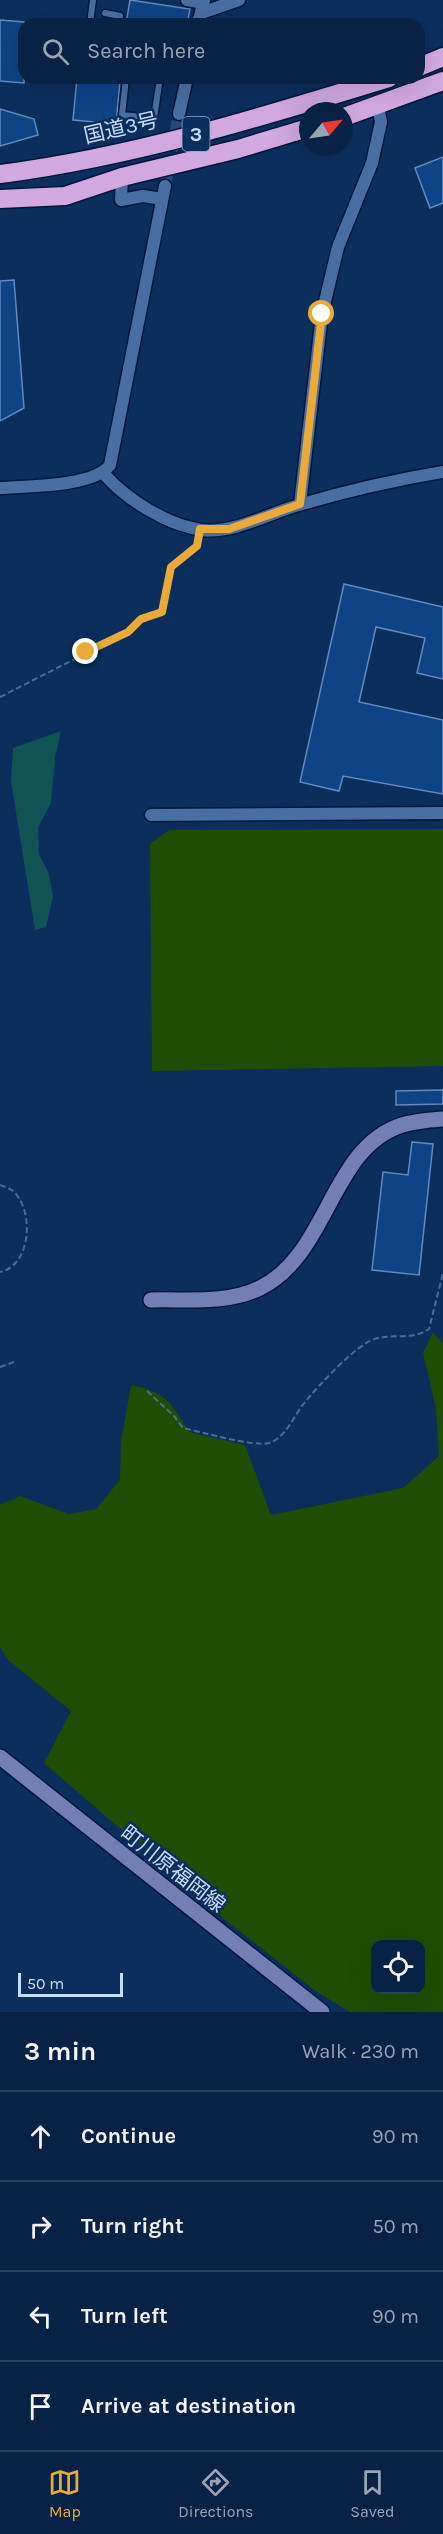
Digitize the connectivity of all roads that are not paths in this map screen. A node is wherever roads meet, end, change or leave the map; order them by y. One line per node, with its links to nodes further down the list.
1 (93, 0): 6 (lane)
2 (187, 0): 4 (street)
3 (239, 0): 4 (street)
4 (201, 10)
5 (105, 14): 7 (lane)
6 (91, 18)
7 (120, 18)
8 (443, 57): 9 (highway)
9 (425, 64)
10 (443, 81): 15 (highway)
11 (125, 84): 12 (lane)
12 (159, 84)
13 (186, 84): 16 (street)
14 (369, 84): 19 (highway, 国道3号 / 3)
15 (378, 106): 17 (highway); 25 (street)
16 (179, 114)
17 (353, 114)
18 (299, 131): 20 (highway, 3)
19 (0, 174)
20 (122, 177): 21 (highway, 3); 23 (street)
21 (0, 198)
22 (443, 472): 25 (street)
23 (104, 474): 24 (street); 25 (street)
24 (0, 488)
25 (300, 504)
26 (443, 813): 27 (street)
27 (151, 815)
28 (443, 1119): 29 (main road)
29 (151, 1300)
30 (0, 1757): 31 (main road, 町川原福岡線)
31 (322, 2012)

